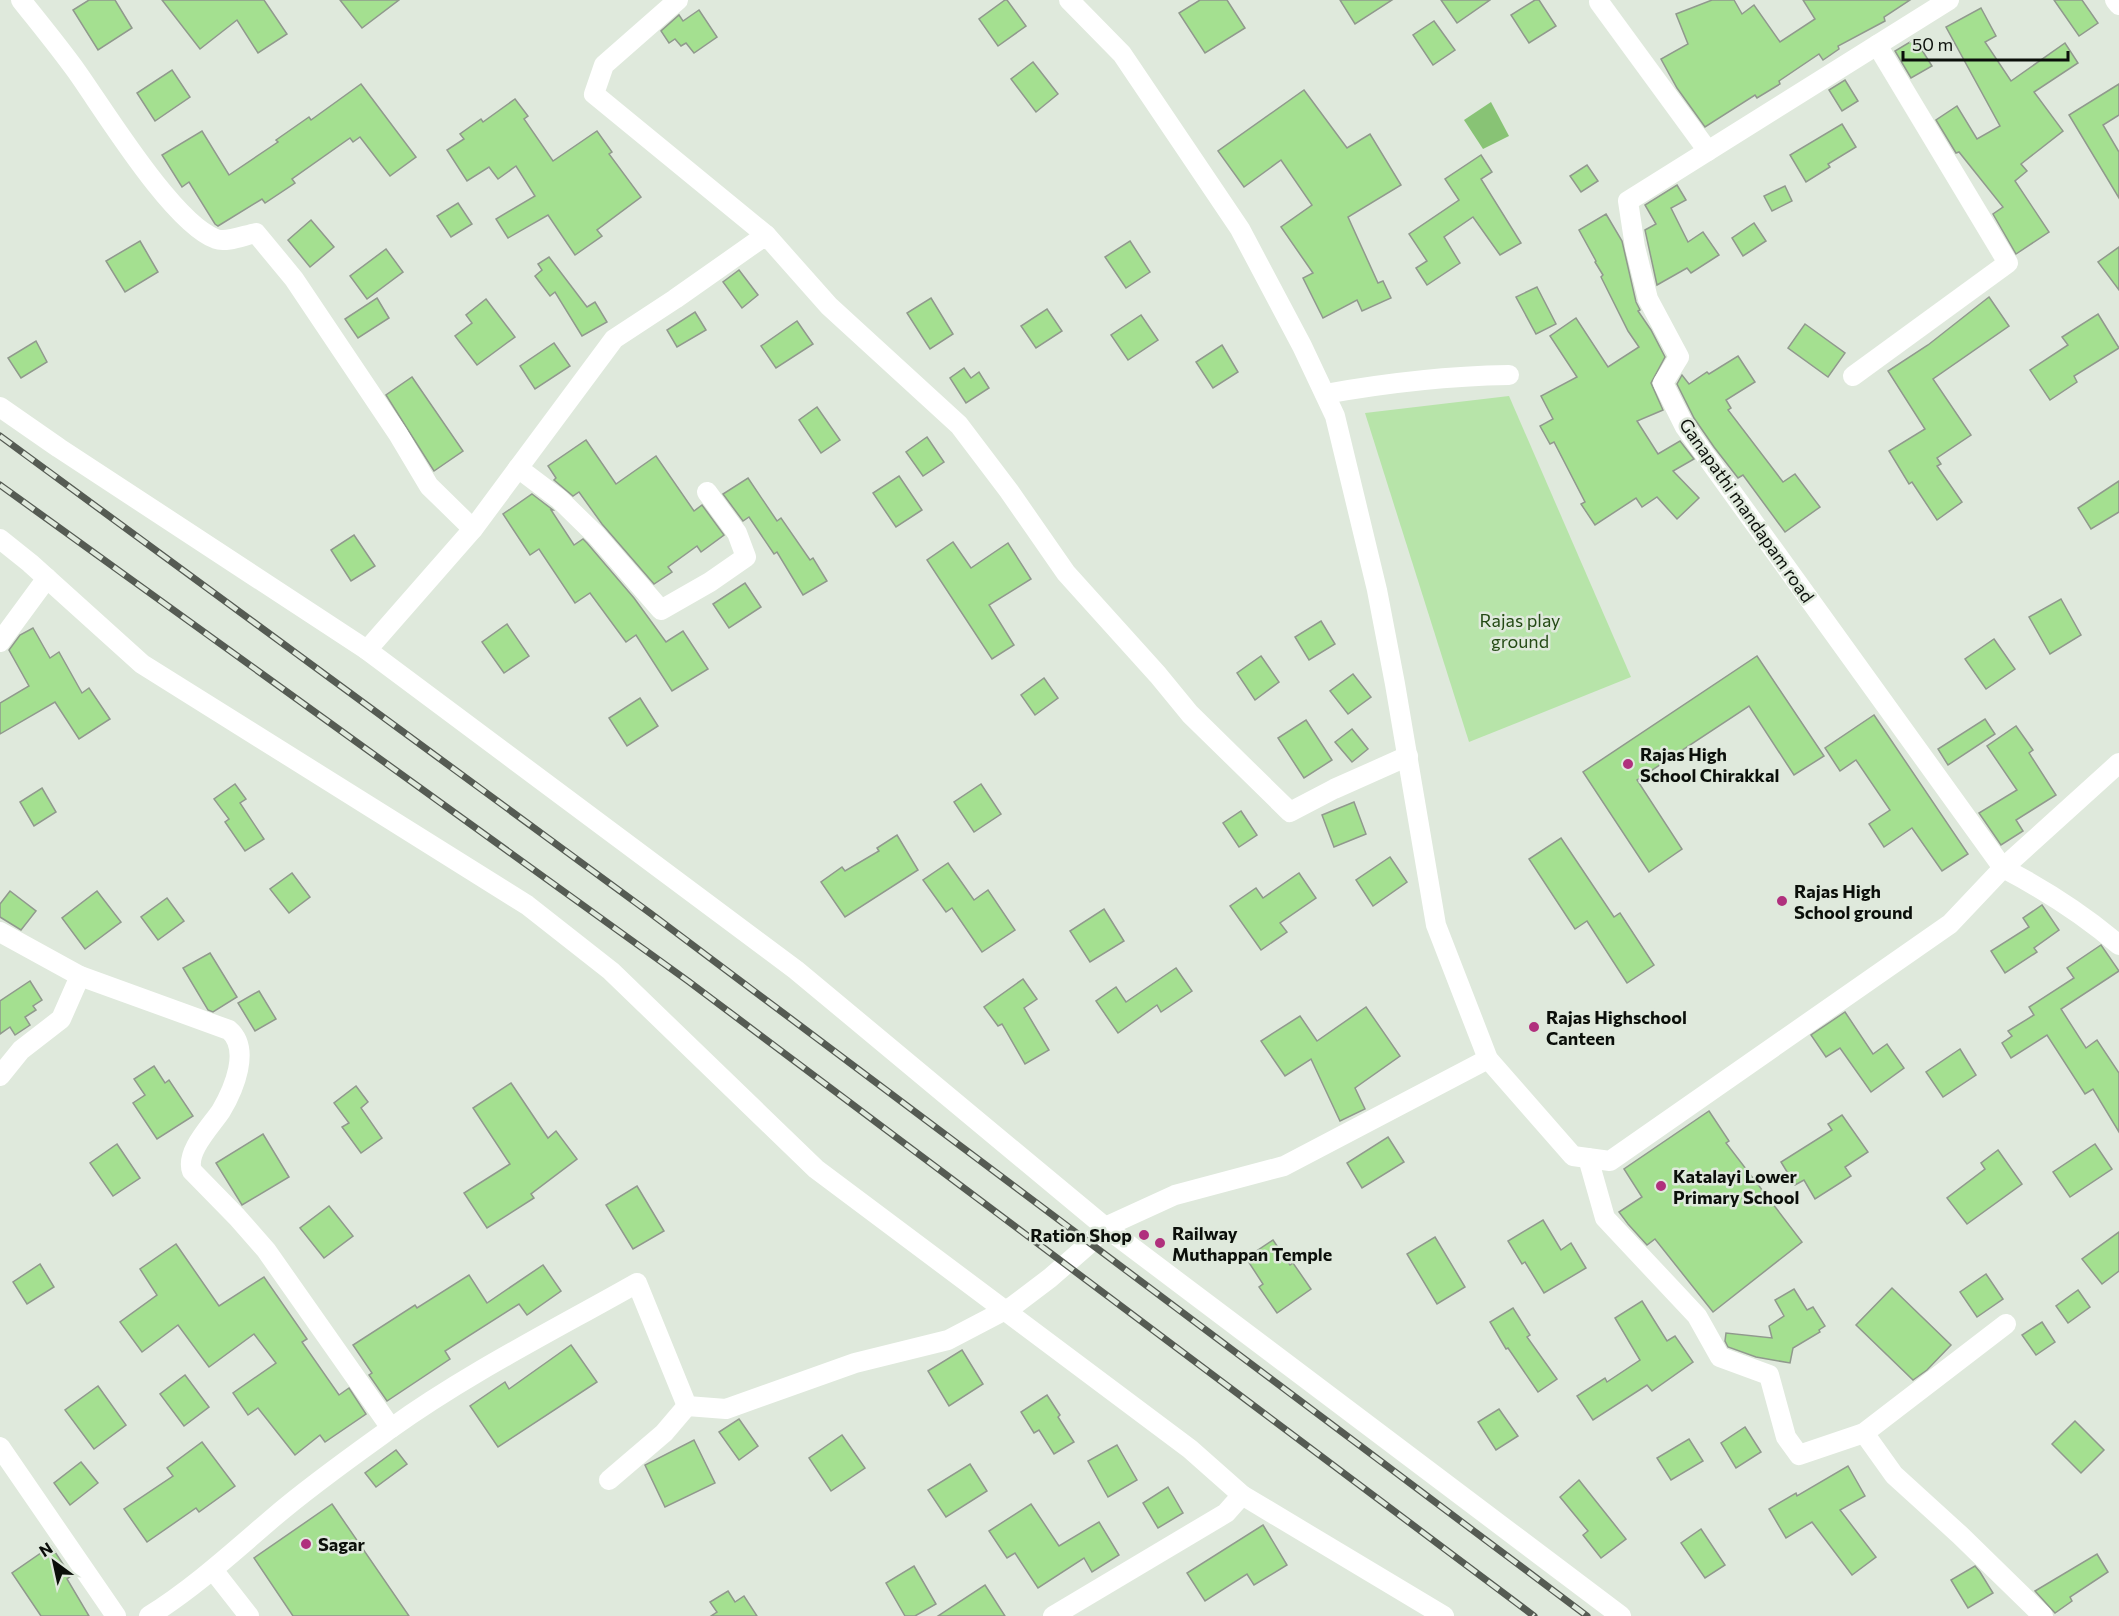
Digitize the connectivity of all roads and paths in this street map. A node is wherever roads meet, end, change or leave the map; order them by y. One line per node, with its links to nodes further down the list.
1 (21, 0): 17 (street)
2 (678, 0): 10 (street)
3 (1069, 0): 13 (street)
4 (1949, 0): 8 (street, Ganapathi mandapam road)
5 (2115, 0): 7 (street)
6 (1599, 2): 9 (street)
7 (2119, 5)
8 (1877, 45): 9 (street, Ganapathi mandapam road); 12 (street)
9 (1708, 151): 24 (street, Ganapathi mandapam road)
10 (766, 236): 15 (street); 22 (street)
11 (1509, 375): 13 (street)
12 (1853, 376)
13 (1325, 394): 22 (street)
14 (0, 407): 21 (street)
15 (518, 468): 16 (street); 17 (street)
16 (707, 492)
17 (473, 529): 21 (street)
18 (0, 539): 19 (street)
19 (46, 578): 20 (street); 32 (street)
20 (0, 642)
21 (367, 650): 31 (street)
22 (1408, 756): 28 (street)
23 (2119, 763): 24 (street)
24 (2003, 868): 26 (street); 30 (street)
25 (0, 932): 27 (street)
26 (2119, 945)
27 (80, 976): 29 (street); 35 (street)
28 (1488, 1059): 30 (street); 31 (street)
29 (0, 1076)
30 (1588, 1158): 36 (street)
31 (1105, 1227): 32 (street); 46 (street)
32 (1006, 1310): 34 (street); 39 (street)
33 (2006, 1324): 36 (street)
34 (687, 1406): 35 (street); 38 (street)
35 (391, 1428): 40 (street)
36 (1864, 1433): 47 (street)
37 (0, 1447): 41 (street)
38 (609, 1480)
39 (1242, 1495): 44 (street); 45 (street)
40 (213, 1570): 42 (street); 43 (street)
41 (116, 1616)
42 (149, 1616)
43 (249, 1616)
44 (1053, 1616)
45 (1444, 1616)
46 (1621, 1616)
47 (2043, 1616)

